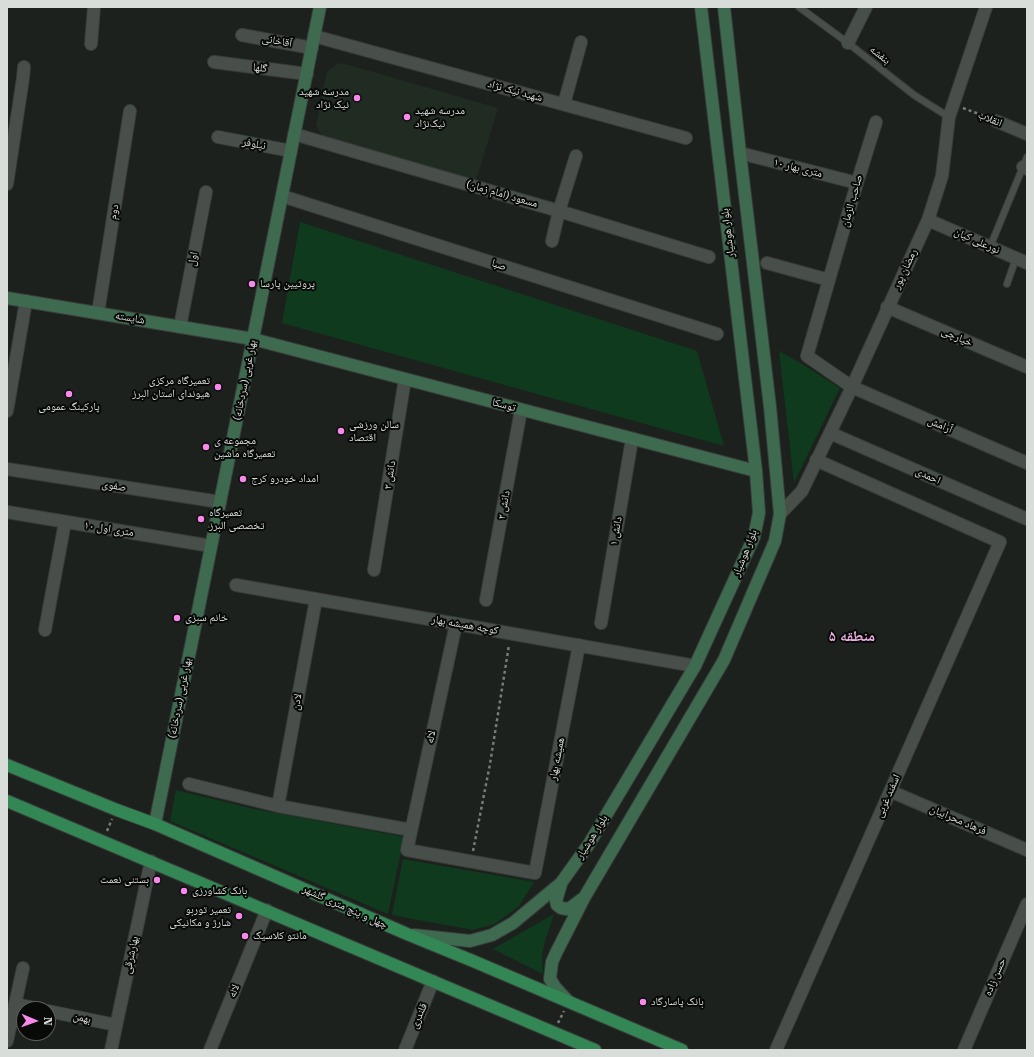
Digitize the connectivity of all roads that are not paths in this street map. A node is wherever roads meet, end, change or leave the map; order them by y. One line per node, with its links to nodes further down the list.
1 (94, 7): 12 (street)
2 (320, 7): 9 (main road, بهار غربی (سردخانه))
3 (701, 7): 16 (main road, بلوار هوشیار)
4 (724, 7): 17 (main road, بلوار هوشیار)
5 (799, 7): 11 (lane, بنفشه)
6 (866, 7): 11 (street)
7 (986, 7): 20 (street, رمضان پور)
8 (242, 35): 9 (street, آقاخانی)
9 (313, 42): 15 (main road, بهار غربی (سردخانه)); 18 (street, شهید نیک نژاد)
10 (582, 42): 18 (street)
11 (848, 43): 20 (lane, بنفشه)
12 (90, 44)
13 (214, 62): 15 (street, گلها)
14 (24, 67): 34 (street)
15 (307, 74): 23 (main road, بهار غربی (سردخانه))
16 (712, 94): 17 (main road); 28 (main road, بلوار هوشیار)
17 (734, 94): 27 (main road, بلوار هوشیار)
18 (564, 104): 26 (street, شهید نیک نژاد)
19 (130, 111): 50 (street, دوم)
20 (949, 117): 38 (street, رمضان پور)
21 (996, 121): 24 (street, انقلاب)
22 (876, 122): 33 (street, صاحب الزمان)
23 (294, 134): 29 (main road, بهار غربی (سردخانه)); 37 (street, مسعود (امام زمان))
24 (1027, 134)
25 (218, 137): 29 (street, نیلوفر)
26 (686, 138)
27 (739, 139): 28 (main road); 30 (main road, بلوار هوشیار)
28 (717, 142): 64 (main road, بلوار هوشیار)
29 (291, 151): 36 (main road, بهار غربی (سردخانه))
30 (740, 153): 33 (street, ۱۰ متری بهار); 67 (main road, بلوار هوشیار)
31 (576, 156): 37 (street)
32 (1026, 165): 40 (lane)
33 (857, 183): 45 (street, صاحب الزمان)
34 (7, 184)
35 (206, 192): 51 (street, اول)
36 (282, 196): 52 (street, صبا); 53 (main road, بهار غربی (سردخانه))
37 (559, 211): 39 (street); 41 (street, مسعود (امام زمان))
38 (928, 220): 40 (street, نورعلی کیان); 49 (street, رمضان پور)
39 (552, 241)
40 (990, 247): 42 (street, نورعلی کیان)
41 (709, 257)
42 (1016, 258): 44 (street, نورعلی کیان); 46 (lane)
43 (767, 263): 45 (street)
44 (1027, 263)
45 (829, 280): 56 (street, صاحب الزمان)
46 (1007, 284)
47 (7, 298): 48 (main road, شایسته)
48 (26, 301): 50 (main road, شایسته); 58 (street)
49 (887, 307): 54 (street, خیارچی); 56 (street, رمضان پور)
50 (98, 313): 51 (main road, شایسته)
51 (180, 327): 53 (main road, شایسته)
52 (717, 334)
53 (253, 339): 55 (main road, توسکا); 65 (main road, بهار غربی (سردخانه))
54 (1027, 366)
55 (405, 379): 57 (main road, توسکا); 71 (street, دانش ۳)
56 (852, 386): 59 (street, رمضان پور); 62 (street, آرامش)
57 (521, 410): 60 (main road, توسکا); 74 (street, دانش ۲)
58 (7, 411)
59 (830, 433): 61 (street, رمضان پور); 68 (street, احمدی)
60 (632, 439): 64 (main road, توسکا); 75 (street, دانش ۱)
61 (816, 460): 67 (street, رمضان پور); 82 (street, اسفند غربی)
62 (1027, 462)
63 (7, 469): 65 (street, صفوی)
64 (756, 472): 79 (main road, بلوار هوشیار)
65 (220, 502): 70 (main road, بهار غربی (سردخانه))
66 (7, 512): 69 (street, ۱۰ متری اول)
67 (780, 514): 91 (main road, بلوار هوشیار)
68 (1027, 519)
69 (65, 522): 70 (street, ۱۰ متری اول); 77 (street)
70 (211, 546): 85 (main road, بهار غربی (سردخانه))
71 (374, 570)
72 (236, 584): 73 (street, کوچه همیشه بهار)
73 (316, 599): 76 (street, کوچه همیشه بهار); 84 (street, لادن)
74 (486, 600)
75 (601, 623)
76 (456, 624): 78 (street, کوچه همیشه بهار); 86 (street, لاله)
77 (45, 630)
78 (579, 645): 79 (street, کوچه همیشه بهار); 89 (street, همیشه بهار)
79 (695, 666): 90 (main road, بلوار هوشیار)
80 (7, 764): 85 (main road, چهل و پنج متری گلشهر)
81 (189, 784): 84 (street)
82 (890, 791): 87 (street, فرهاد محرابیان); 108 (street, اسفند غربی)
83 (7, 801): 88 (main road)
84 (278, 806): 86 (street)
85 (155, 824): 94 (main road, چهل و پنج متری گلشهر)
86 (411, 830): 89 (street, لاله)
87 (1027, 850)
88 (151, 861): 93 (main road); 100 (street, بهارشرقی)
89 (471, 862)
90 (562, 883): 91 (main road); 94 (main road, بلوار هوشیار)
91 (584, 898): 97 (main road, بلوار هوشیار)
92 (1027, 904): 109 (street, حسن زاده)
93 (267, 910): 96 (main road); 104 (street, لاله)
94 (407, 934): 97 (main road, چهل و پنج متری گلشهر)
95 (23, 968): 98 (street)
96 (433, 981): 102 (main road); 105 (street, قلندری)
97 (568, 1001): 107 (main road, چهل و پنج متری گلشهر)
98 (15, 1004): 101 (street)
99 (56, 1013): 100 (street, بهمن)
100 (116, 1025): 103 (street, بهارشرقی)
101 (7, 1041)
102 (577, 1047): 106 (main road)
103 (111, 1050)
104 (210, 1050)
105 (405, 1050)
106 (595, 1050)
107 (682, 1050)
108 (776, 1050)
109 (964, 1050)

